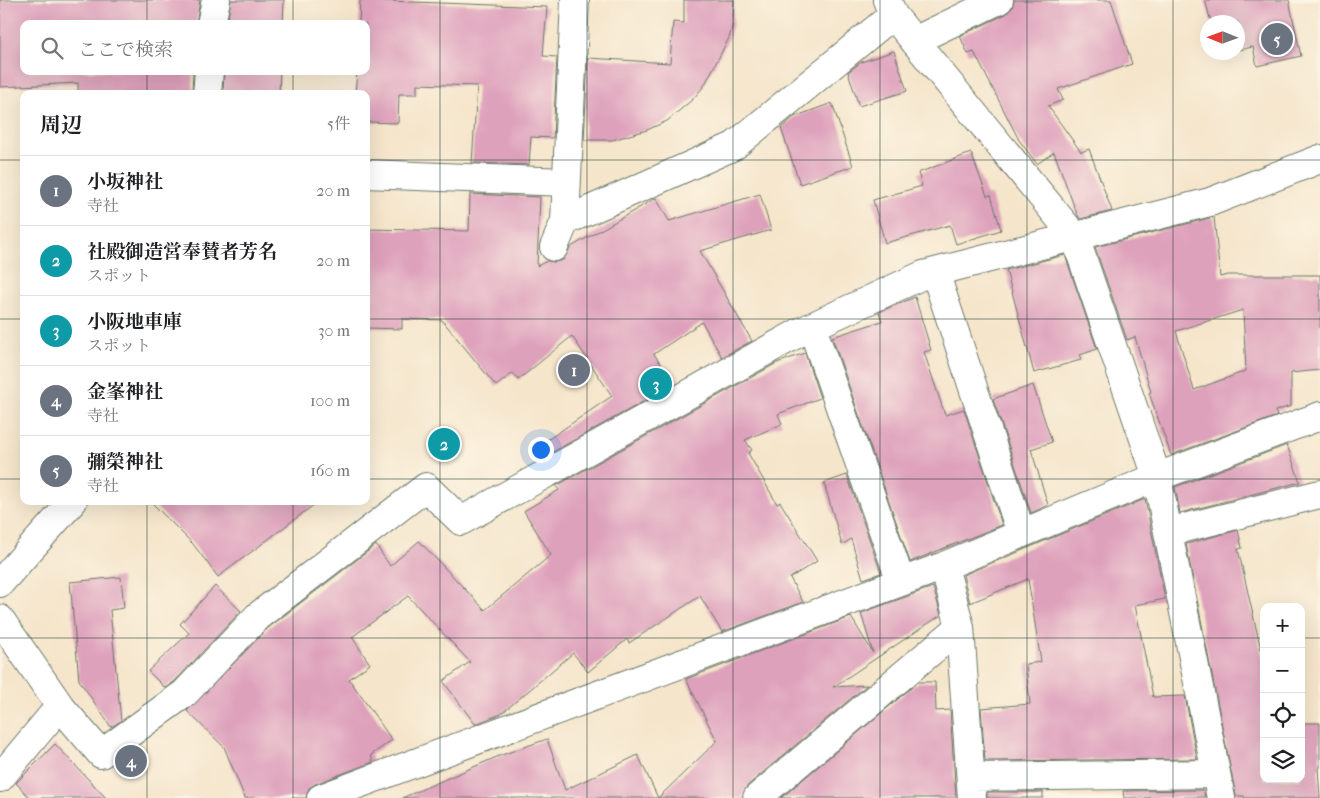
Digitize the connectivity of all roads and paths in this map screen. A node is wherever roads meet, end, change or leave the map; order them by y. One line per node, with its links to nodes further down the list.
1 (216, 0): 5 (street)
2 (575, 0): 11 (street)
3 (999, 0): 6 (street)
4 (890, 8): 6 (street); 12 (street)
5 (212, 20)
6 (914, 41): 13 (street)
7 (209, 75): 8 (street)
8 (207, 90)
9 (1320, 159): 13 (street)
10 (370, 174): 11 (street)
11 (566, 182): 12 (street)
12 (564, 221): 14 (street)
13 (1075, 237): 15 (street); 18 (street)
14 (554, 247)
15 (935, 272): 16 (street); 22 (street)
16 (812, 327): 24 (street); 28 (street)
17 (1320, 416): 18 (street)
18 (1156, 477): 21 (street); 22 (street)
19 (1318, 489): 21 (street)
20 (69, 505): 25 (street)
21 (1168, 532): 30 (street)
22 (1021, 533): 23 (street)
23 (944, 566): 24 (street); 27 (street)
24 (901, 582): 32 (street)
25 (0, 583)
26 (0, 618): 28 (street)
27 (960, 627): 31 (street); 33 (street)
28 (60, 706): 29 (street)
29 (0, 778)
30 (1218, 786): 31 (street)
31 (971, 787)
32 (321, 798)
33 (757, 798)

